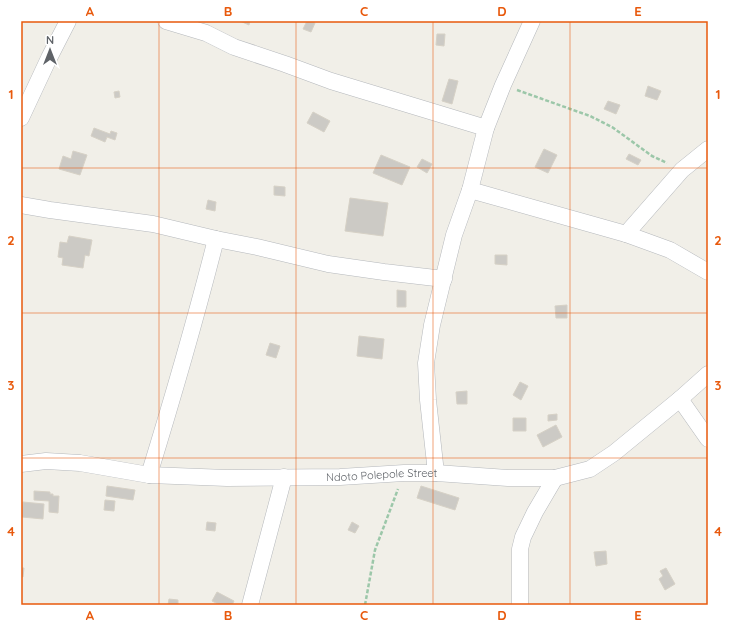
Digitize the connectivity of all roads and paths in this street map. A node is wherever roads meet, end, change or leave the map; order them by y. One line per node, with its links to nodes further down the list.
1 (68, 21): 5 (street)
2 (166, 21): 6 (street)
3 (532, 21): 4 (street)
4 (503, 85): 6 (street); 8 (path)
5 (21, 118)
6 (486, 128): 9 (street)
7 (708, 149): 8 (street)
8 (682, 170): 11 (street)
9 (470, 190): 11 (street); 14 (street)
10 (21, 205): 12 (street)
11 (626, 234): 13 (street)
12 (216, 239): 14 (street); 21 (street)
13 (708, 272)
14 (444, 279): 20 (street)
15 (708, 374): 16 (street, Ndoto Polepole Street)
16 (680, 399): 17 (street); 23 (street, Ndoto Polepole Street)
17 (708, 439)
18 (21, 464): 21 (street, Ndoto Polepole Street)
19 (404, 473): 20 (street, Ndoto Polepole Street); 22 (street, Ndoto Polepole Street); 25 (path)
20 (436, 473): 23 (street, Ndoto Polepole Street)
21 (149, 475): 22 (street, Ndoto Polepole Street)
22 (284, 477): 24 (street)
23 (555, 478): 26 (street)
24 (250, 605)
25 (365, 605)
26 (520, 605)

